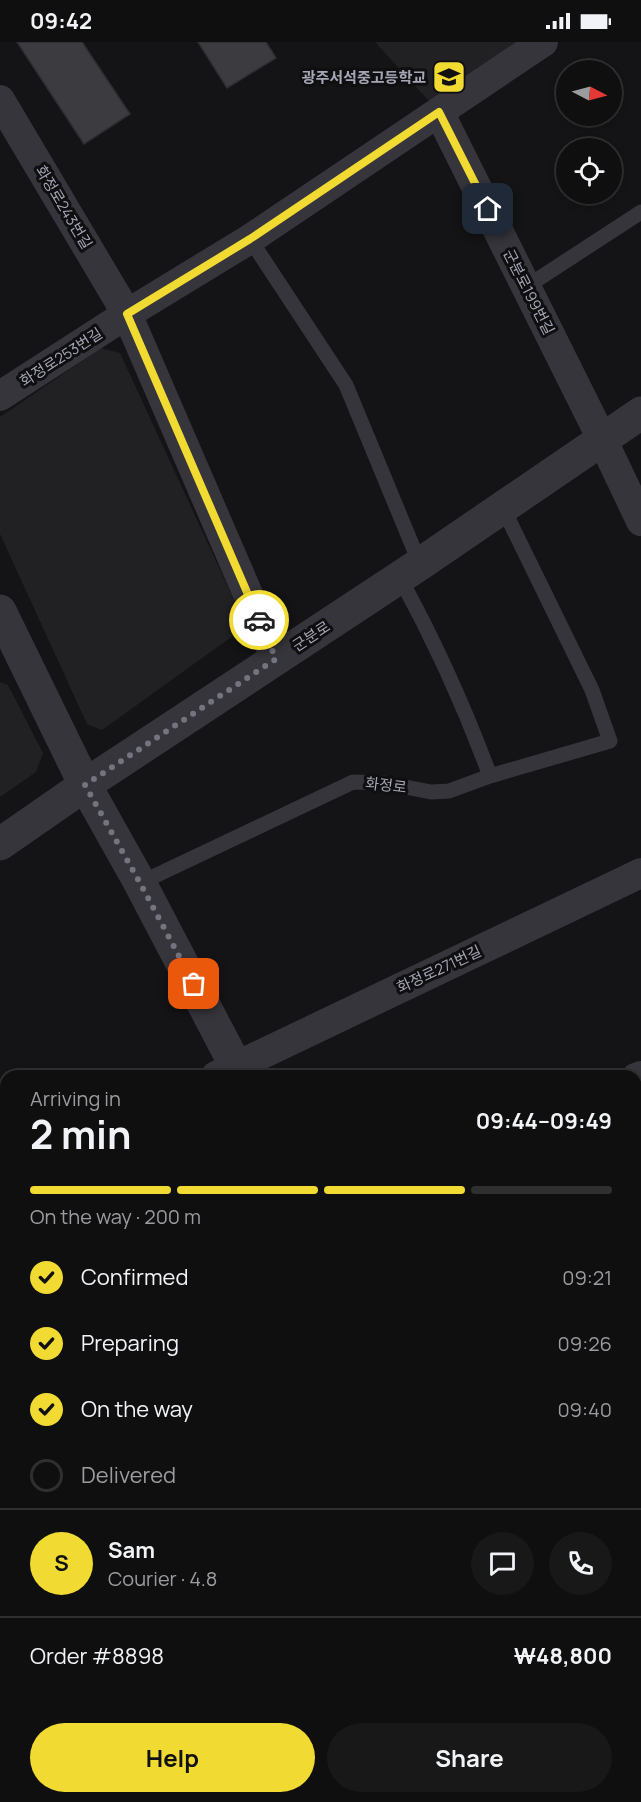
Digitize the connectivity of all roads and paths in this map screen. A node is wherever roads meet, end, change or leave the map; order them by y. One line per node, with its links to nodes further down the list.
1 (543, 42): 3 (street, 화정로253번길)
2 (0, 100): 7 (street, 화정로243번길)
3 (439, 112): 5 (street, 화정로253번길); 6 (street, 군분로199번길)
4 (641, 212): 6 (lane)
5 (250, 239): 7 (street, 화정로253번길); 13 (lane)
6 (526, 287): 10 (street, 군분로199번길)
7 (127, 314): 8 (street, 화정로253번길); 16 (street, 화정로243번길)
8 (0, 396)
9 (641, 413): 10 (street, 군분로)
10 (602, 439): 11 (street, 군분로); 12 (street, 군분로199번길)
11 (503, 508): 13 (street, 군분로); 17 (lane, 화정로)
12 (641, 521)
13 (410, 571): 16 (street, 군분로); 17 (lane)
14 (0, 611): 15 (street)
15 (8, 651): 18 (street)
16 (276, 659): 18 (street, 군분로)
17 (490, 776): 21 (lane, 화정로)
18 (85, 785): 19 (street, 군분로); 21 (street)
19 (0, 844)
20 (641, 873): 23 (street, 화정로271번길)
21 (140, 883): 22 (street)
22 (230, 1070)
23 (235, 1070)

